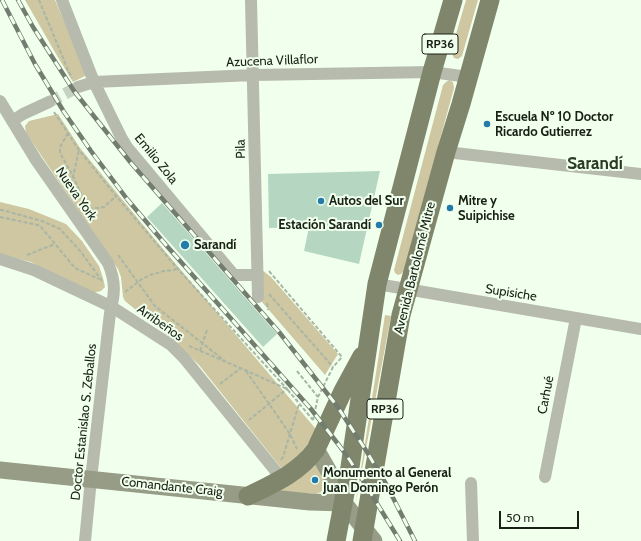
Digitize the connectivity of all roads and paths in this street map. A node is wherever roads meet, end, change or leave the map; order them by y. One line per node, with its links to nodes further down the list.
1 (39, 0): 10 (path)
2 (62, 0): 9 (street, Emilio Zola)
3 (251, 0): 7 (street, Pila)
4 (453, 0): 6 (main road, RP36)
5 (490, 0): 8 (main road, Avenida Bartolomé Mitre / RP36)
6 (432, 72): 7 (street, Azucena Villaflor); 8 (street, Azucena Villaflor); 33 (main road, RP36)
7 (253, 75): 9 (street, Azucena Villaflor); 30 (street, Pila)
8 (468, 77): 16 (main road, Avenida Bartolomé Mitre / RP36)
9 (94, 82): 10 (street, Azucena Villaflor); 30 (street, Emilio Zola)
10 (78, 87)
11 (0, 101): 13 (street, Nueva York)
12 (49, 102): 13 (street); 14 (path)
13 (12, 121): 20 (street, Nueva York)
14 (68, 133): 15 (path); 18 (path)
15 (79, 150): 18 (path); 19 (path)
16 (446, 152): 17 (street); 34 (main road, Avenida Bartolomé Mitre / RP36)
17 (641, 174)
18 (73, 176): 20 (path); 21 (path)
19 (116, 196): 21 (path); 29 (path)
20 (69, 208): 21 (path); 36 (street, Nueva York)
21 (88, 209): 24 (path)
22 (0, 210): 31 (path)
23 (0, 217): 25 (path)
24 (94, 223)
25 (55, 244): 28 (path); 31 (path)
26 (116, 253): 32 (path)
27 (0, 259): 28 (street, Arribeños)
28 (21, 266): 36 (street, Arribeños)
29 (177, 268): 32 (path); 49 (path)
30 (258, 270): 35 (street, Pila); 45 (path)
31 (101, 280): 36 (path)
32 (137, 282): 36 (path); 40 (path)
33 (377, 284): 34 (street, Supisiche); 41 (main road, RP36)
34 (407, 289): 37 (street, Supisiche); 64 (main road, Avenida Bartolomé Mitre / RP36)
35 (262, 294): 45 (path)
36 (113, 301): 50 (street, Arribeños); 60 (street, Doctor Estanislao S. Zeballos)
37 (576, 318): 38 (street, Supisiche); 59 (street, Carhué)
38 (641, 329)
39 (207, 330): 40 (path)
40 (202, 344): 43 (path); 44 (path)
41 (368, 344): 56 (main road); 63 (main road, RP36)
42 (187, 346): 43 (path)
43 (200, 351): 44 (path)
44 (225, 362): 46 (path)
45 (334, 367): 51 (path)
46 (241, 368): 47 (path); 50 (path)
47 (245, 370): 49 (path); 52 (path)
48 (297, 371): 51 (path)
49 (287, 389): 52 (path); 53 (path)
50 (211, 391): 54 (street, Arribeños)
51 (318, 397): 53 (path)
52 (269, 404): 54 (path); 55 (path)
53 (299, 404): 55 (path)
54 (240, 427): 58 (street, Arribeños)
55 (290, 434): 56 (path); 58 (path)
56 (308, 447): 58 (main road); 63 (main road)
57 (0, 470): 60 (main road, Comandante Craig)
58 (277, 474): 62 (main road)
59 (544, 477)
60 (91, 479): 62 (main road, Comandante Craig); 65 (street, Doctor Estanislao S. Zeballos)
61 (471, 483): 67 (street)
62 (248, 496): 63 (main road, Comandante Craig)
63 (344, 503): 64 (main road); 66 (main road, RP36)
64 (367, 538)
65 (85, 541)
66 (336, 541)
67 (473, 541)

